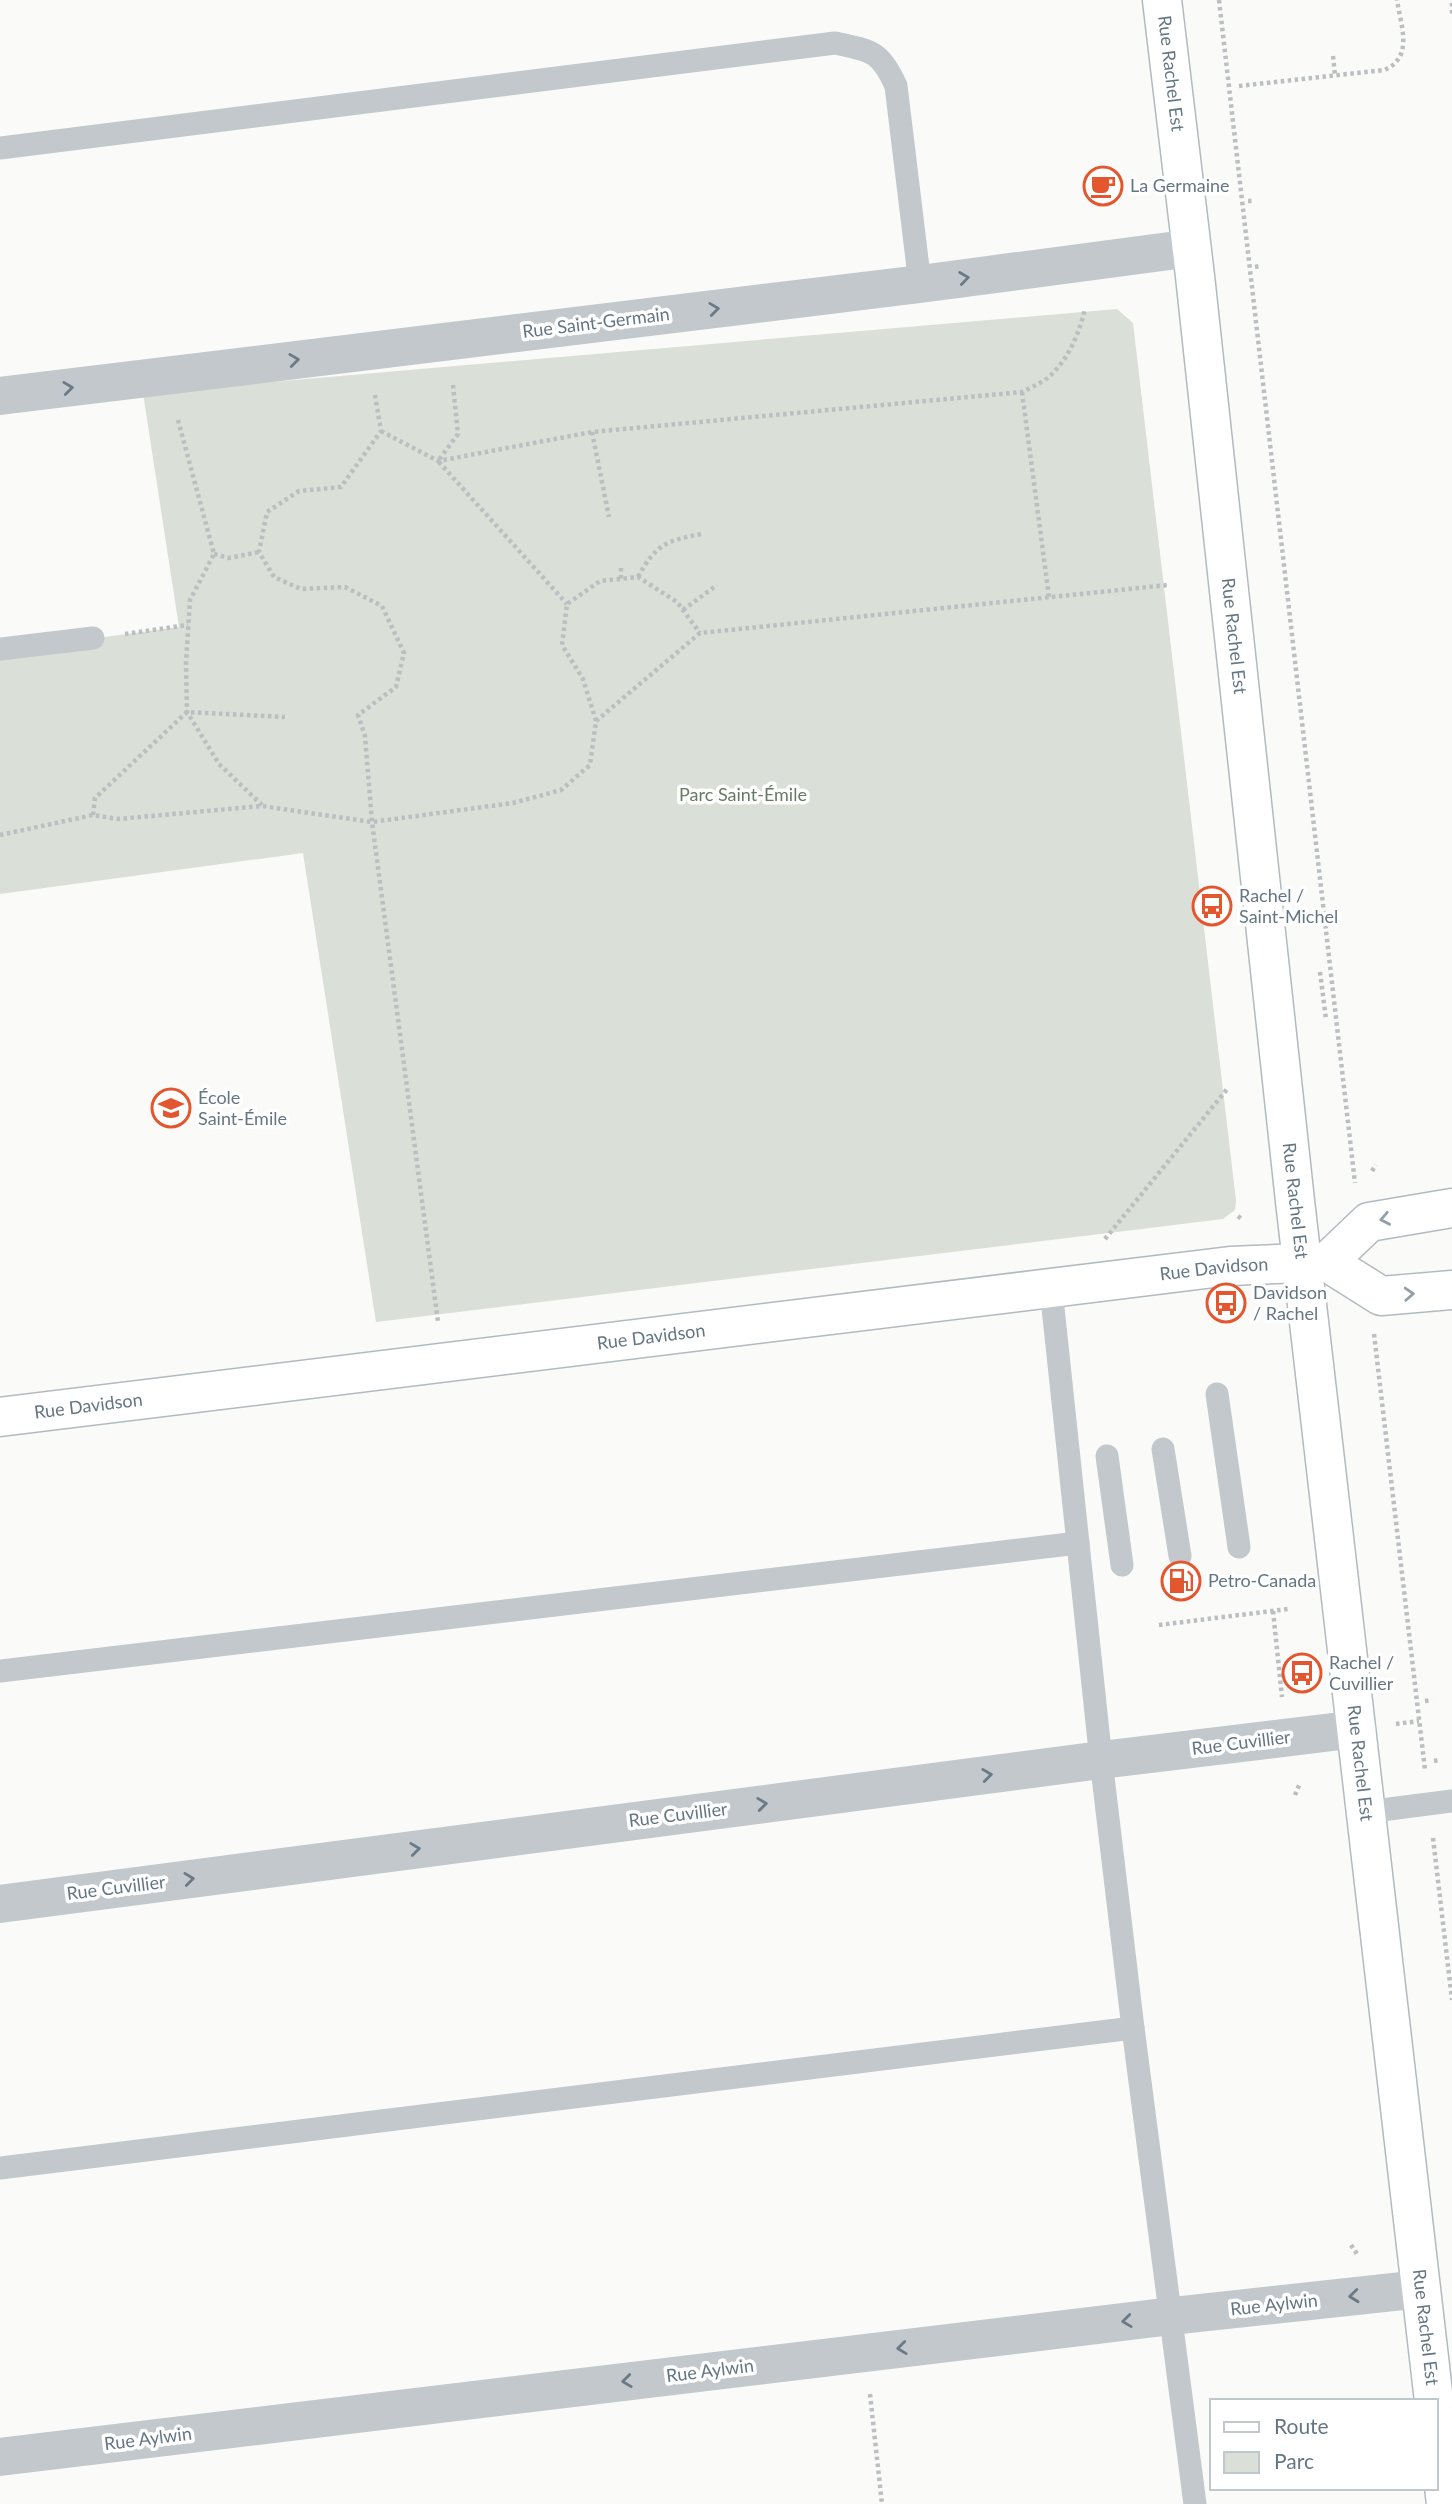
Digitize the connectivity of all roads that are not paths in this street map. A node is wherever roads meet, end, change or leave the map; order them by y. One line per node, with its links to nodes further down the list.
1 (1162, 0): 3 (main road, Rue Rachel Est)
2 (0, 148): 4 (lane)
3 (1192, 248): 4 (street, Rue Saint-Germain, one-way to 3); 9 (main road, Rue Rachel Est)
4 (920, 284): 5 (street, Rue Saint-Germain, one-way to 4)
5 (0, 396)
6 (93, 638): 7 (lane)
7 (0, 649)
8 (1452, 1208): 9 (main road, one-way to 9)
9 (1315, 1262): 10 (main road, Rue Davidson); 11 (main road, one-way to 11); 21 (main road, Rue Rachel Est)
10 (1051, 1289): 13 (main road, Rue Davidson); 16 (lane)
11 (1452, 1290)
12 (1217, 1394): 17 (lane)
13 (0, 1417)
14 (1163, 1449): 18 (lane)
15 (1107, 1456): 19 (lane)
16 (1078, 1543): 20 (lane); 22 (lane)
17 (1239, 1548)
18 (1180, 1556)
19 (1122, 1564)
20 (0, 1671)
21 (1357, 1729): 22 (street, Rue Cuvillier); 24 (main road, Rue Rachel Est)
22 (1101, 1760): 25 (street, Rue Cuvillier, one-way to 22); 26 (lane)
23 (1452, 1801): 24 (lane)
24 (1366, 1812): 28 (main road, Rue Rachel Est)
25 (0, 1904)
26 (1133, 2028): 27 (lane); 29 (lane)
27 (0, 2168)
28 (1421, 2289): 29 (street, Rue Aylwin, one-way to 29); 30 (main road, Rue Rachel Est)
29 (1172, 2316): 32 (street, Rue Aylwin, one-way to 32); 33 (lane)
30 (1434, 2399)
31 (1438, 2435): 34 (main road)
32 (0, 2457)
33 (1195, 2504)
34 (1446, 2504)

